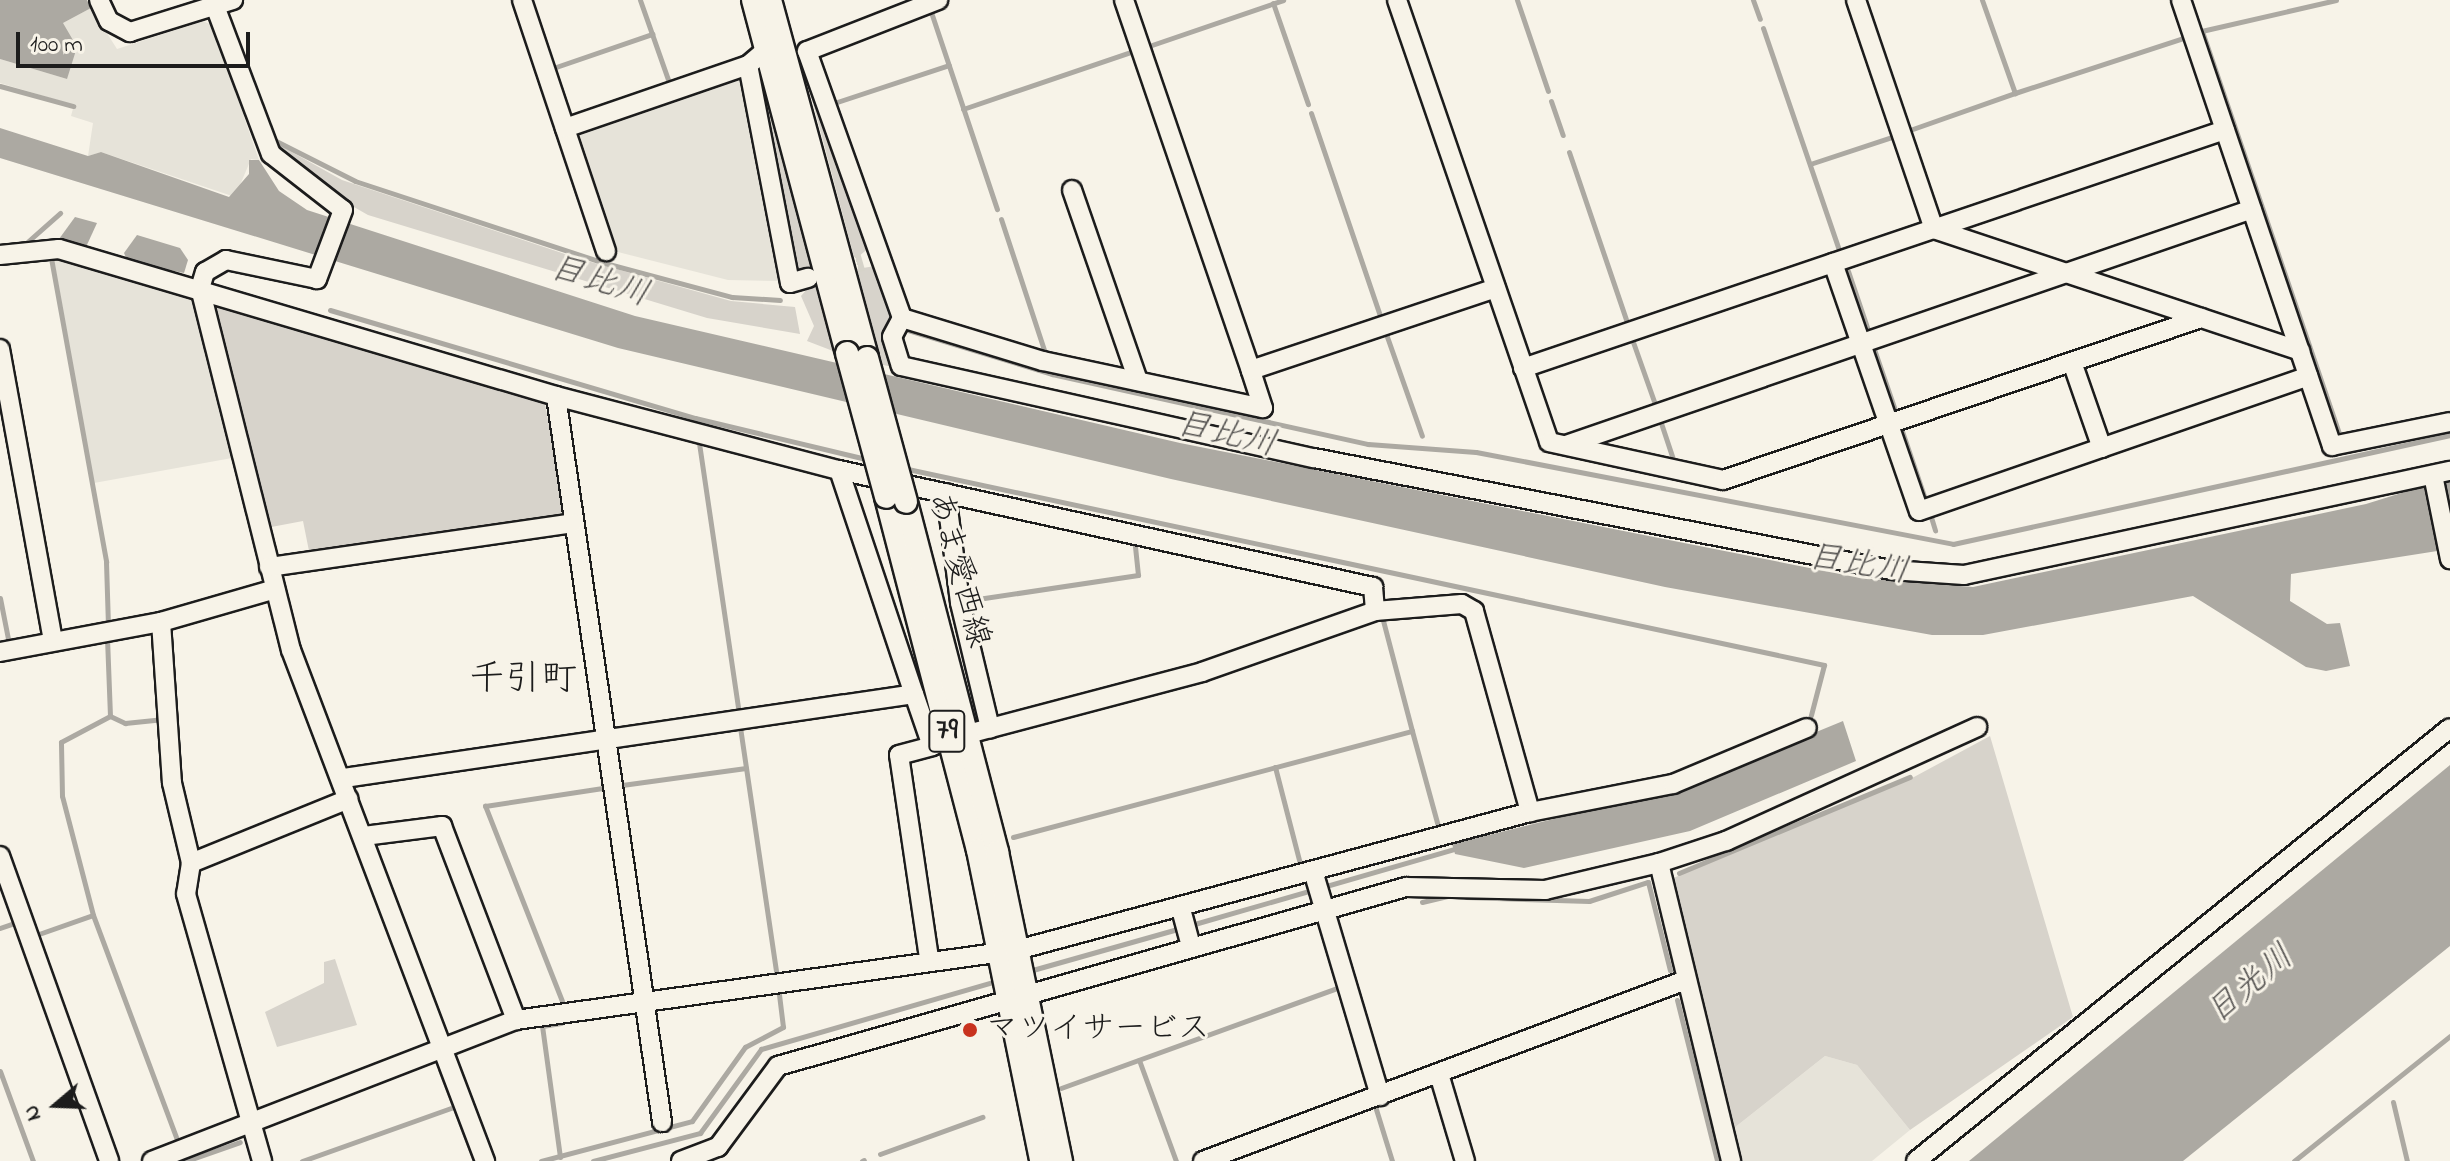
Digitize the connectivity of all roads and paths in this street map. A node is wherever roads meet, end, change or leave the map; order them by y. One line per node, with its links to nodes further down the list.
1 (99, 0): 11 (street)
2 (233, 0): 11 (street)
3 (522, 0): 15 (street)
4 (753, 0): 12 (main road, あま愛西線 / 79)
5 (770, 0): 12 (main road, あま愛西線 / 79)
6 (938, 0): 13 (street)
7 (1124, 0): 34 (street)
8 (1397, 0): 26 (street)
9 (1856, 0): 19 (street)
10 (2181, 0): 16 (street)
11 (215, 6): 25 (street)
12 (774, 47): 13 (street); 14 (street); 57 (main road, あま愛西線 / 79, bridge)
13 (807, 51): 27 (street)
14 (748, 65): 15 (street); 24 (street)
15 (565, 128): 20 (street)
16 (2225, 130): 18 (street); 19 (street)
17 (1072, 190): 36 (street)
18 (2252, 209): 23 (street); 31 (street)
19 (1934, 229): 22 (street); 23 (street)
20 (606, 251)
21 (0, 255): 25 (street)
22 (1833, 263): 29 (street); 33 (street)
23 (2065, 273): 28 (street); 29 (street)
24 (808, 278)
25 (200, 288): 37 (street); 47 (street)
26 (1496, 288): 33 (street); 34 (street)
27 (902, 318): 36 (street); 43 (street)
28 (2201, 318): 31 (street); 32 (street)
29 (1861, 343): 39 (street); 40 (street)
30 (0, 349): 51 (street)
31 (2300, 351): 35 (street)
32 (2072, 362): 39 (street); 41 (street)
33 (1523, 368): 40 (street)
34 (1251, 370): 36 (street)
35 (2308, 376): 38 (street); 41 (street)
36 (1138, 381)
37 (556, 396): 42 (street); 45 (street)
38 (2450, 422)
39 (1889, 424): 40 (street); 41 (street)
40 (1564, 446)
41 (2102, 448)
42 (839, 470): 44 (street); 53 (street)
43 (2441, 473): 46 (street)
44 (946, 493): 49 (street); 57 (street)
45 (573, 523): 47 (street); 58 (street)
46 (2449, 556)
47 (269, 567): 48 (street)
48 (275, 589): 50 (street); 59 (street)
49 (1375, 611): 57 (street); 61 (street)
50 (161, 622): 51 (street); 64 (street)
51 (53, 641): 52 (street)
52 (0, 652)
53 (914, 694): 57 (street); 58 (street)
54 (1977, 727): 65 (street)
55 (1807, 728): 61 (street)
56 (2450, 728): 91 (street)
57 (960, 737): 70 (street); 71 (main road, あま愛西線 / 79)
58 (606, 739): 59 (street); 74 (street)
59 (344, 778): 60 (street)
60 (349, 799): 62 (street); 64 (street)
61 (1530, 812): 66 (street)
62 (364, 836): 75 (street); 76 (street)
63 (0, 856): 81 (street)
64 (191, 863): 80 (street)
65 (1659, 863): 67 (street); 72 (street)
66 (1314, 875): 67 (street); 68 (street)
67 (1324, 906): 69 (street); 78 (street)
68 (1181, 909): 69 (street); 71 (street)
69 (1191, 946): 73 (street)
70 (929, 958): 71 (street); 74 (street)
71 (1010, 958): 73 (main road, あま愛西線 / 79)
72 (1686, 980): 77 (street); 90 (street)
73 (1017, 991): 85 (street); 86 (main road, あま愛西線 / 79); 87 (main road, あま愛西線 / 79)
74 (644, 999): 75 (street); 79 (street)
75 (516, 1020): 76 (street)
76 (444, 1048): 80 (street); 84 (street)
77 (1439, 1074): 78 (street); 89 (street)
78 (1380, 1096): 88 (street)
79 (662, 1122)
80 (249, 1125): 82 (street); 83 (street)
81 (109, 1161)
82 (152, 1161)
83 (262, 1161)
84 (485, 1161)
85 (681, 1161)
86 (1041, 1161)
87 (1061, 1161)
88 (1203, 1161)
89 (1465, 1161)
90 (1731, 1161)
91 (1916, 1161)

